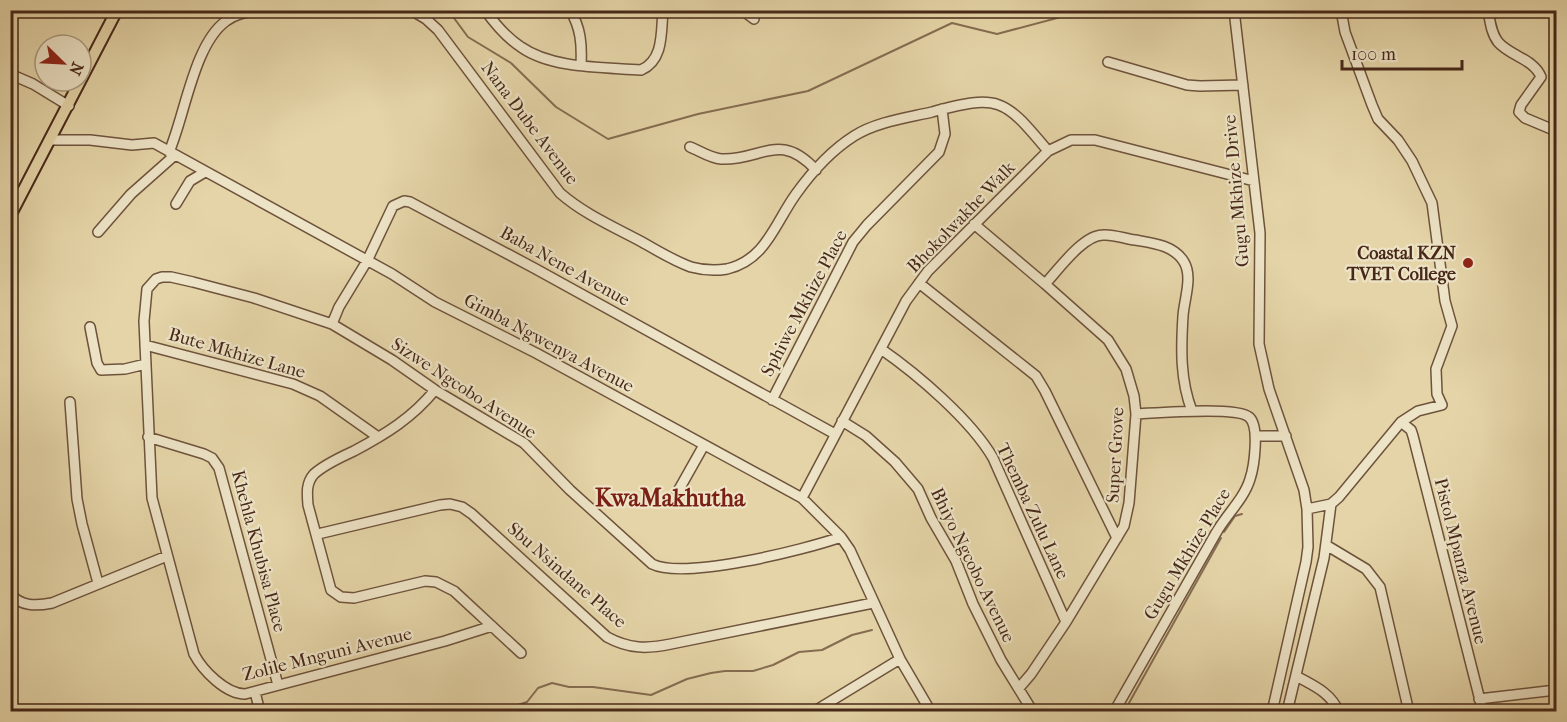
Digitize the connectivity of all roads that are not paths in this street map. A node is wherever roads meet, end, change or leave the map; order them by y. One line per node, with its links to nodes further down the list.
1 (117, 10): 16 (main road)
2 (261, 10): 22 (street)
3 (411, 10): 23 (street, Nana Dube Avenue)
4 (485, 10): 13 (street)
5 (570, 10): 13 (street)
6 (663, 10): 13 (street)
7 (742, 10): 11 (street)
8 (1234, 10): 15 (street, Gugu Mkhize Drive)
9 (1341, 10): 45 (street)
10 (1488, 10): 18 (street)
11 (754, 19)
12 (1108, 62): 15 (street)
13 (581, 65)
14 (10, 74): 16 (street)
15 (1243, 84): 25 (street, Gugu Mkhize Drive)
16 (69, 106): 19 (main road)
17 (942, 109): 21 (street, Nana Dube Avenue); 23 (street, Nana Dube Avenue); 40 (street, Sphiwe Mkhize Place)
18 (1557, 131)
19 (50, 140): 22 (street, Gimba Ngwenya Avenue); 27 (main road)
20 (690, 147): 23 (street)
21 (1048, 151): 25 (street, Bhokolwakhe Walk); 28 (street, Bhokolwakhe Walk)
22 (172, 153): 24 (street, Gimba Ngwenya Avenue); 29 (street)
23 (816, 170)
24 (205, 172): 26 (street); 30 (street, Gimba Ngwenya Avenue)
25 (1254, 181): 48 (street, Gugu Mkhize Drive)
26 (176, 204)
27 (10, 216)
28 (974, 224): 31 (street, Bhokolwakhe Walk); 32 (street, Super Grove)
29 (98, 232)
30 (367, 261): 34 (street, Baba Nene Avenue); 40 (street, Baba Nene Avenue); 51 (street, Gimba Ngwenya Avenue)
31 (919, 283): 37 (street, Bhokolwakhe Walk); 58 (street)
32 (1046, 284): 42 (street); 43 (street, Super Grove)
33 (147, 289): 34 (street, Sizwe Ngcobo Avenue); 36 (street, Zolile Mnguni Avenue)
34 (332, 324): 39 (street, Sizwe Ngcobo Avenue)
35 (90, 327): 38 (street)
36 (145, 345): 38 (street, Zolile Mnguni Avenue); 50 (street, Bute Mkhize Lane)
37 (881, 349): 44 (street, Bhokolwakhe Walk); 64 (street, Themba Zulu Lane)
38 (146, 364): 49 (street, Zolile Mnguni Avenue)
39 (435, 390): 50 (street); 57 (street, Sizwe Ngcobo Avenue)
40 (772, 400): 46 (street, Baba Nene Avenue)
41 (70, 402): 61 (street)
42 (1192, 411): 43 (street); 47 (street)
43 (1136, 414): 58 (street, Super Grove)
44 (842, 421): 46 (street, Bhokolwakhe Walk); 70 (street, Bhiyo Ngcobo Avenue)
45 (1401, 422): 54 (street); 73 (street, Pistol Mpanza Avenue)
46 (836, 434): 53 (street, Bhokolwakhe Walk)
47 (1256, 436): 48 (street); 78 (street, Gugu Mkhize Place)
48 (1286, 436): 55 (street, Gugu Mkhize Drive)
49 (148, 437): 60 (street, Zolile Mnguni Avenue); 69 (street, Khehla Khubisa Place)
50 (378, 437): 56 (street)
51 (704, 445): 52 (street); 53 (street, Gimba Ngwenya Avenue)
52 (677, 493)
53 (802, 498): 57 (street, Gimba Ngwenya Avenue)
54 (1331, 504): 55 (street); 59 (street)
55 (1307, 509): 79 (street, Gugu Mkhize Drive)
56 (318, 534): 63 (street, Sbu Nsindane Place); 65 (street)
57 (841, 537): 63 (street, Gimba Ngwenya Avenue)
58 (1117, 538): 64 (street, Super Grove)
59 (1326, 545): 68 (street); 82 (street)
60 (167, 556): 61 (street); 72 (street, Zolile Mnguni Avenue)
61 (98, 583): 62 (street)
62 (10, 593)
63 (873, 603): 67 (street, Gimba Ngwenya Avenue)
64 (1066, 622): 70 (street, Super Grove)
65 (492, 626): 66 (street); 69 (street, Zolile Mnguni Avenue)
66 (522, 653)
67 (900, 659): 75 (street); 76 (street, Gimba Ngwenya Avenue)
68 (1296, 676): 80 (street); 81 (street)
69 (278, 685): 72 (street, Zolile Mnguni Avenue)
70 (1019, 688): 77 (street, Bhiyo Ngcobo Avenue)
71 (1557, 690): 73 (street)
72 (255, 692): 74 (street)
73 (1479, 699): 83 (street, Pistol Mpanza Avenue)
74 (260, 711)
75 (813, 711)
76 (931, 711)
77 (1033, 711)
78 (1114, 711)
79 (1272, 711)
80 (1287, 711)
81 (1339, 711)
82 (1409, 711)
83 (1483, 711)

